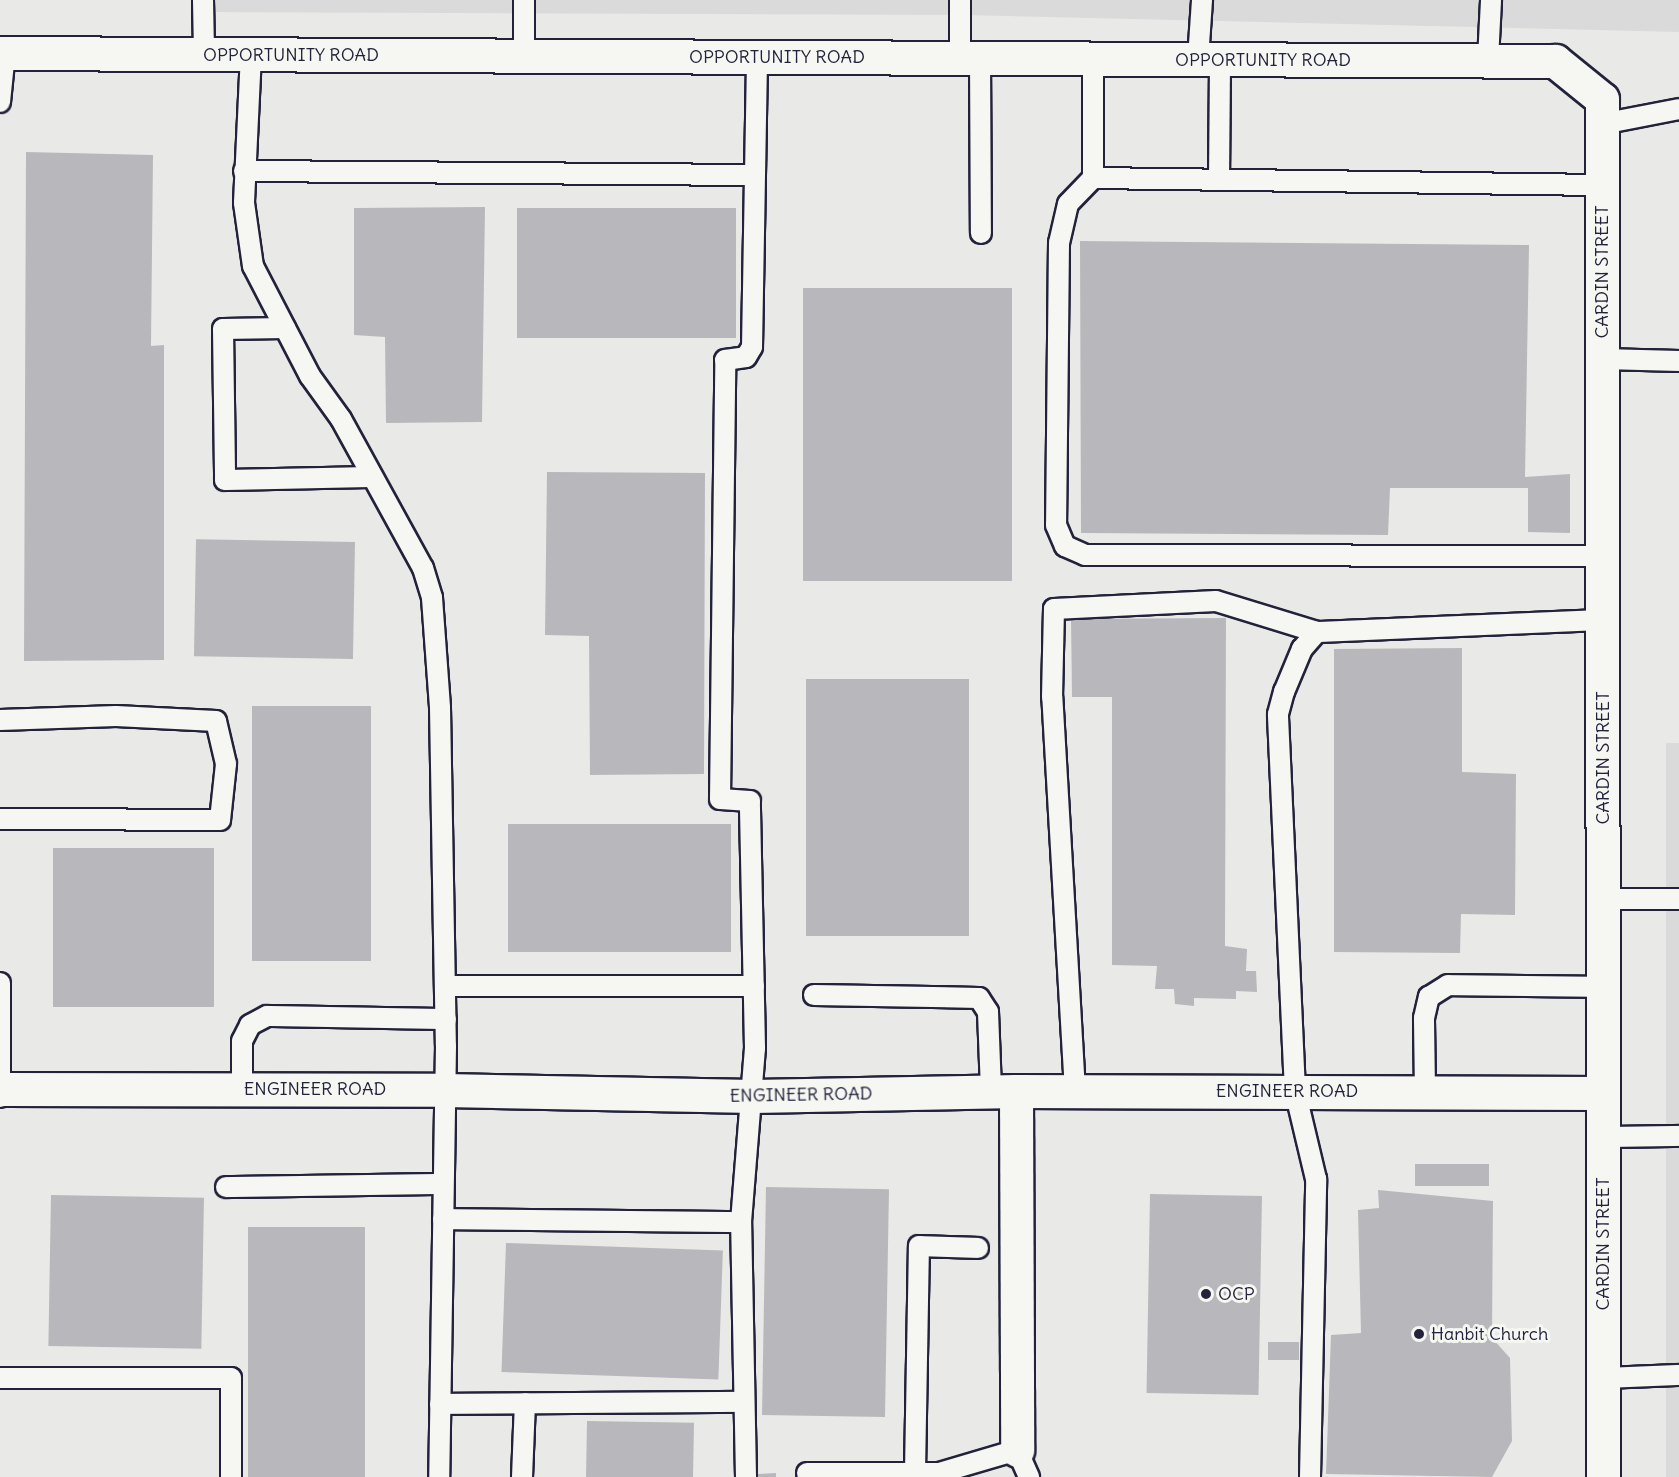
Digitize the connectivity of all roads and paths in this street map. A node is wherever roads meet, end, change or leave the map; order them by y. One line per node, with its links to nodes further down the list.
1 (203, 0): 7 (lane)
2 (524, 0): 9 (lane)
3 (960, 0): 11 (lane)
4 (1202, 0): 13 (lane)
5 (1491, 0): 14 (lane)
6 (3, 53): 7 (street, OPPORTUNITY ROAD); 16 (lane)
7 (204, 54): 8 (street, OPPORTUNITY ROAD)
8 (251, 54): 9 (street, OPPORTUNITY ROAD); 19 (lane)
9 (524, 56): 10 (street, OPPORTUNITY ROAD)
10 (757, 57): 11 (street, OPPORTUNITY ROAD); 20 (lane)
11 (970, 58): 12 (street, OPPORTUNITY ROAD); 24 (lane)
12 (1093, 59): 13 (street, OPPORTUNITY ROAD); 21 (lane)
13 (1209, 59): 14 (street, OPPORTUNITY ROAD); 22 (lane)
14 (1488, 60): 15 (street, OPPORTUNITY ROAD)
15 (1555, 61): 18 (street, CARDIN STREET)
16 (0, 102)
17 (1679, 109): 18 (lane)
18 (1602, 124): 23 (street, CARDIN STREET)
19 (244, 171): 20 (lane); 25 (lane)
20 (753, 176): 38 (lane)
21 (1093, 178): 22 (lane); 29 (lane)
22 (1219, 180): 23 (lane)
23 (1602, 185): 26 (street, CARDIN STREET)
24 (981, 233)
25 (285, 328): 28 (lane); 28 (lane)
26 (1602, 359): 27 (lane); 29 (street, CARDIN STREET)
27 (1679, 361)
28 (372, 477): 37 (lane)
29 (1602, 555): 30 (street, CARDIN STREET)
30 (1603, 620): 31 (lane); 34 (street, CARDIN STREET)
31 (1317, 632): 46 (lane); 47 (lane)
32 (0, 720): 33 (lane)
33 (0, 819)
34 (1602, 899): 35 (lane); 39 (street, CARDIN STREET)
35 (1679, 900)
36 (0, 983): 42 (lane)
37 (445, 986): 38 (lane); 41 (lane)
38 (754, 986): 50 (lane)
39 (1603, 987): 48 (lane); 49 (street, CARDIN STREET)
40 (814, 995): 45 (lane)
41 (446, 1019): 43 (lane); 44 (lane)
42 (0, 1089): 43 (street, ENGINEER ROAD); 51 (lane)
43 (242, 1089): 44 (street, ENGINEER ROAD)
44 (444, 1090): 50 (street, ENGINEER ROAD); 54 (lane)
45 (1004, 1091): 46 (street, ENGINEER ROAD); 50 (street, ENGINEER ROAD); 65 (street)
46 (1075, 1091): 47 (street, ENGINEER ROAD)
47 (1295, 1091): 48 (street, ENGINEER ROAD); 72 (lane)
48 (1425, 1092): 49 (street, ENGINEER ROAD)
49 (1603, 1093): 53 (street, CARDIN STREET)
50 (753, 1096): 57 (lane)
51 (0, 1098)
52 (1679, 1136): 53 (lane)
53 (1603, 1137): 61 (street, CARDIN STREET)
54 (443, 1184): 55 (lane); 56 (lane)
55 (226, 1187)
56 (443, 1219): 57 (lane); 64 (lane)
57 (741, 1222): 62 (lane)
58 (978, 1248): 66 (lane)
59 (1679, 1375): 61 (lane)
60 (0, 1378): 68 (lane)
61 (1603, 1378): 73 (street, CARDIN STREET)
62 (744, 1402): 63 (lane); 71 (lane)
63 (525, 1403): 64 (lane); 70 (lane)
64 (440, 1404): 69 (lane)
65 (1023, 1464): 66 (lane)
66 (915, 1472): 67 (lane)
67 (807, 1473)
68 (231, 1477)
69 (439, 1477)
70 (522, 1477)
71 (746, 1477)
72 (1310, 1477)
73 (1603, 1477)

